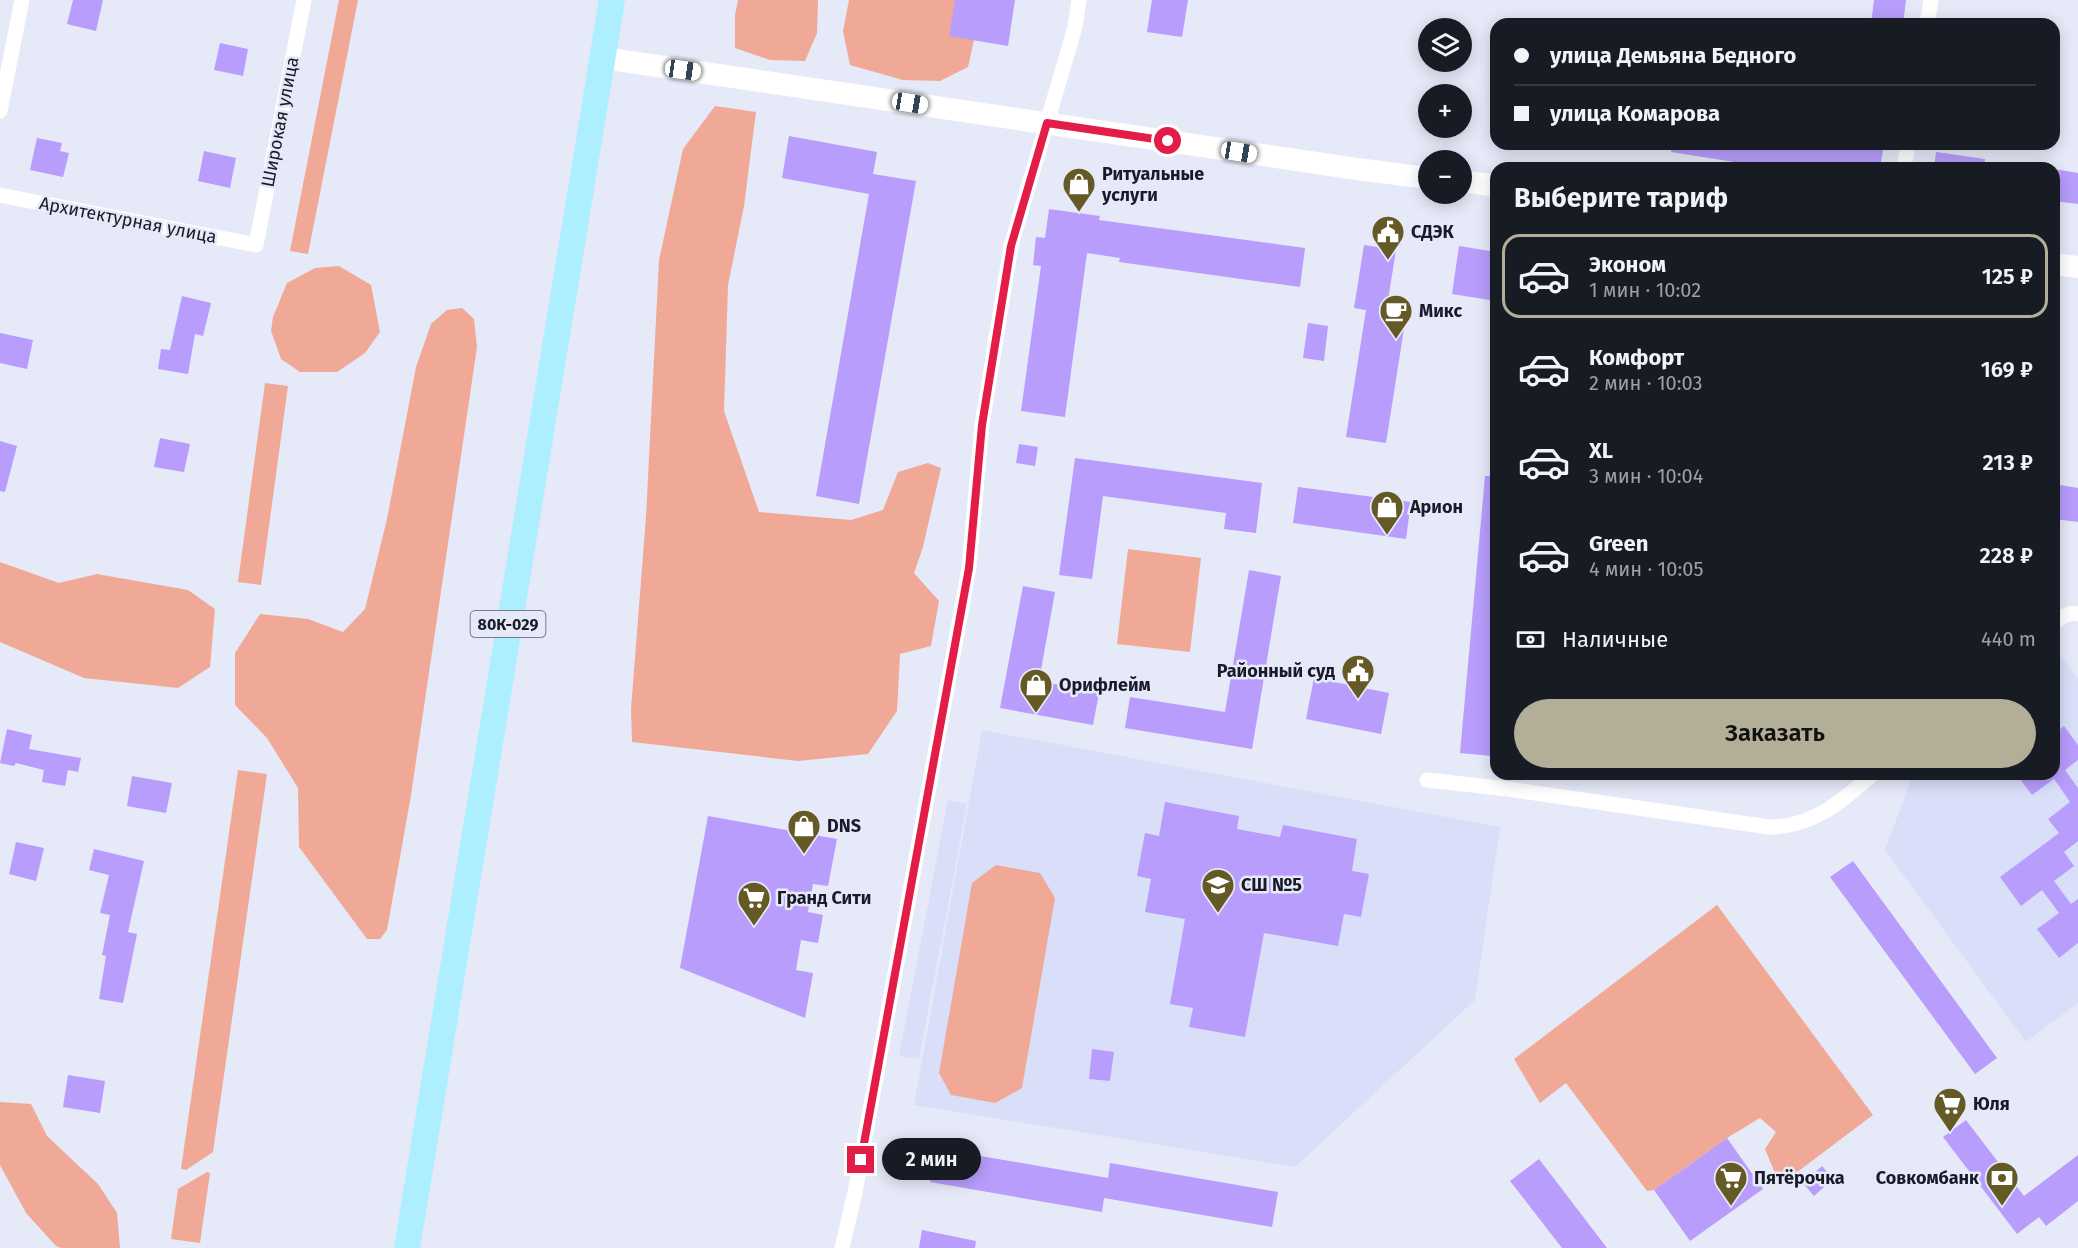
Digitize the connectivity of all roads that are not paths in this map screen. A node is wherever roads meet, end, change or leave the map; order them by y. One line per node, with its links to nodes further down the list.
1 (22, 0): 8 (street)
2 (304, 0): 14 (street, Широкая улица)
3 (612, 0): 7 (main road, 80К-029)
4 (1079, 0): 9 (street)
5 (1930, 0): 6 (street)
6 (1928, 18)
7 (603, 58): 9 (street); 21 (main road, 80К-029)
8 (0, 111)
9 (1047, 123): 10 (street); 22 (street)
10 (1418, 177)
11 (1472, 183): 12 (street)
12 (1490, 185)
13 (0, 195): 14 (street, Архитектурная улица)
14 (256, 245)
15 (2060, 265): 16 (street)
16 (2078, 267)
17 (2078, 614): 18 (street)
18 (2060, 618)
19 (1427, 780): 20 (street)
20 (1866, 780)
21 (407, 1248)
22 (842, 1248)

